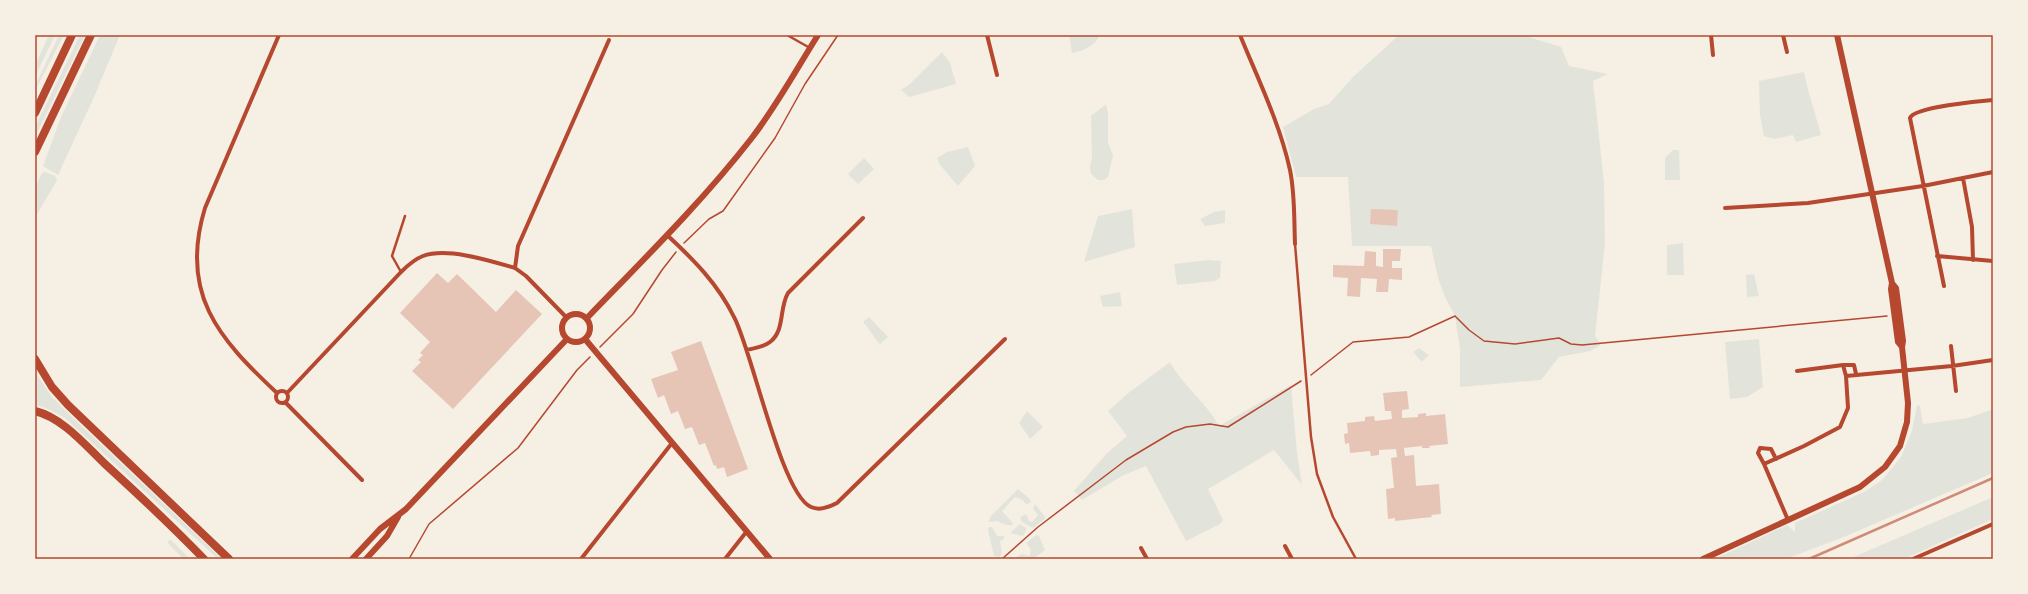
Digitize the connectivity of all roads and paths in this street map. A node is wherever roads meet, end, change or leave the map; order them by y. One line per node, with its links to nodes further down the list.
1 (72, 35): 18 (main road)
2 (91, 35): 19 (main road)
3 (279, 35): 56 (street)
4 (787, 35): 13 (lane)
5 (818, 35): 13 (street)
6 (838, 35): 29 (path)
7 (987, 35): 16 (street)
8 (1240, 35): 28 (street)
9 (1711, 35): 15 (street)
10 (1783, 35): 14 (street)
11 (1837, 35): 23 (street)
12 (609, 40): 33 (street)
13 (810, 48): 27 (street)
14 (1787, 52)
15 (1713, 54)
16 (996, 75)
17 (1993, 100): 22 (street)
18 (35, 113)
19 (35, 152)
20 (1993, 172): 21 (street)
21 (1963, 178): 22 (street); 31 (street)
22 (1923, 186): 23 (street); 30 (street)
23 (1872, 193): 24 (street); 51 (street)
24 (1724, 208)
25 (405, 216): 34 (lane)
26 (863, 218): 43 (street)
27 (667, 235): 29 (street); 38 (street)
28 (1295, 244): 81 (lane)
29 (680, 247): 43 (street); 44 (path)
30 (1937, 256): 31 (street); 35 (street)
31 (1973, 260): 32 (street)
32 (1993, 261)
33 (515, 268): 34 (street); 37 (street)
34 (401, 272): 57 (street)
35 (1944, 286)
36 (1887, 316): 49 (path)
37 (566, 317): 38 (street); 39 (street)
38 (587, 318): 40 (street)
39 (567, 339): 40 (street); 64 (street)
40 (585, 339): 44 (street)
41 (1004, 339): 43 (street)
42 (1951, 346): 48 (street)
43 (747, 350)
44 (596, 351): 60 (street); 74 (path)
45 (35, 359): 71 (main road)
46 (1993, 360): 48 (street)
47 (1843, 365): 50 (street); 52 (street); 53 (street)
48 (1952, 366): 51 (street); 55 (street)
49 (1321, 368)
50 (1797, 371)
51 (1905, 371): 52 (street); 65 (street)
52 (1856, 374): 53 (street)
53 (1846, 376): 61 (street)
54 (1294, 386): 78 (path)
55 (1956, 391)
56 (277, 393): 57 (street); 58 (street)
57 (287, 393): 58 (street)
58 (285, 402): 63 (street)
59 (35, 411): 70 (main road)
60 (672, 443): 67 (street); 75 (street)
61 (1776, 459): 62 (street); 62 (street)
62 (1764, 464): 65 (street)
63 (362, 480)
64 (399, 516): 72 (street); 73 (street)
65 (1788, 520): 82 (street)
66 (1993, 524): 83 (street)
67 (747, 532): 76 (street); 77 (street)
68 (1285, 546): 80 (street)
69 (1141, 548): 79 (street)
70 (204, 559)
71 (229, 559)
72 (352, 559)
73 (366, 559)
74 (409, 559)
75 (581, 559)
76 (725, 559)
77 (770, 559)
78 (1002, 559)
79 (1147, 559)
80 (1292, 559)
81 (1356, 559)
82 (1703, 559)
83 (1913, 559)

